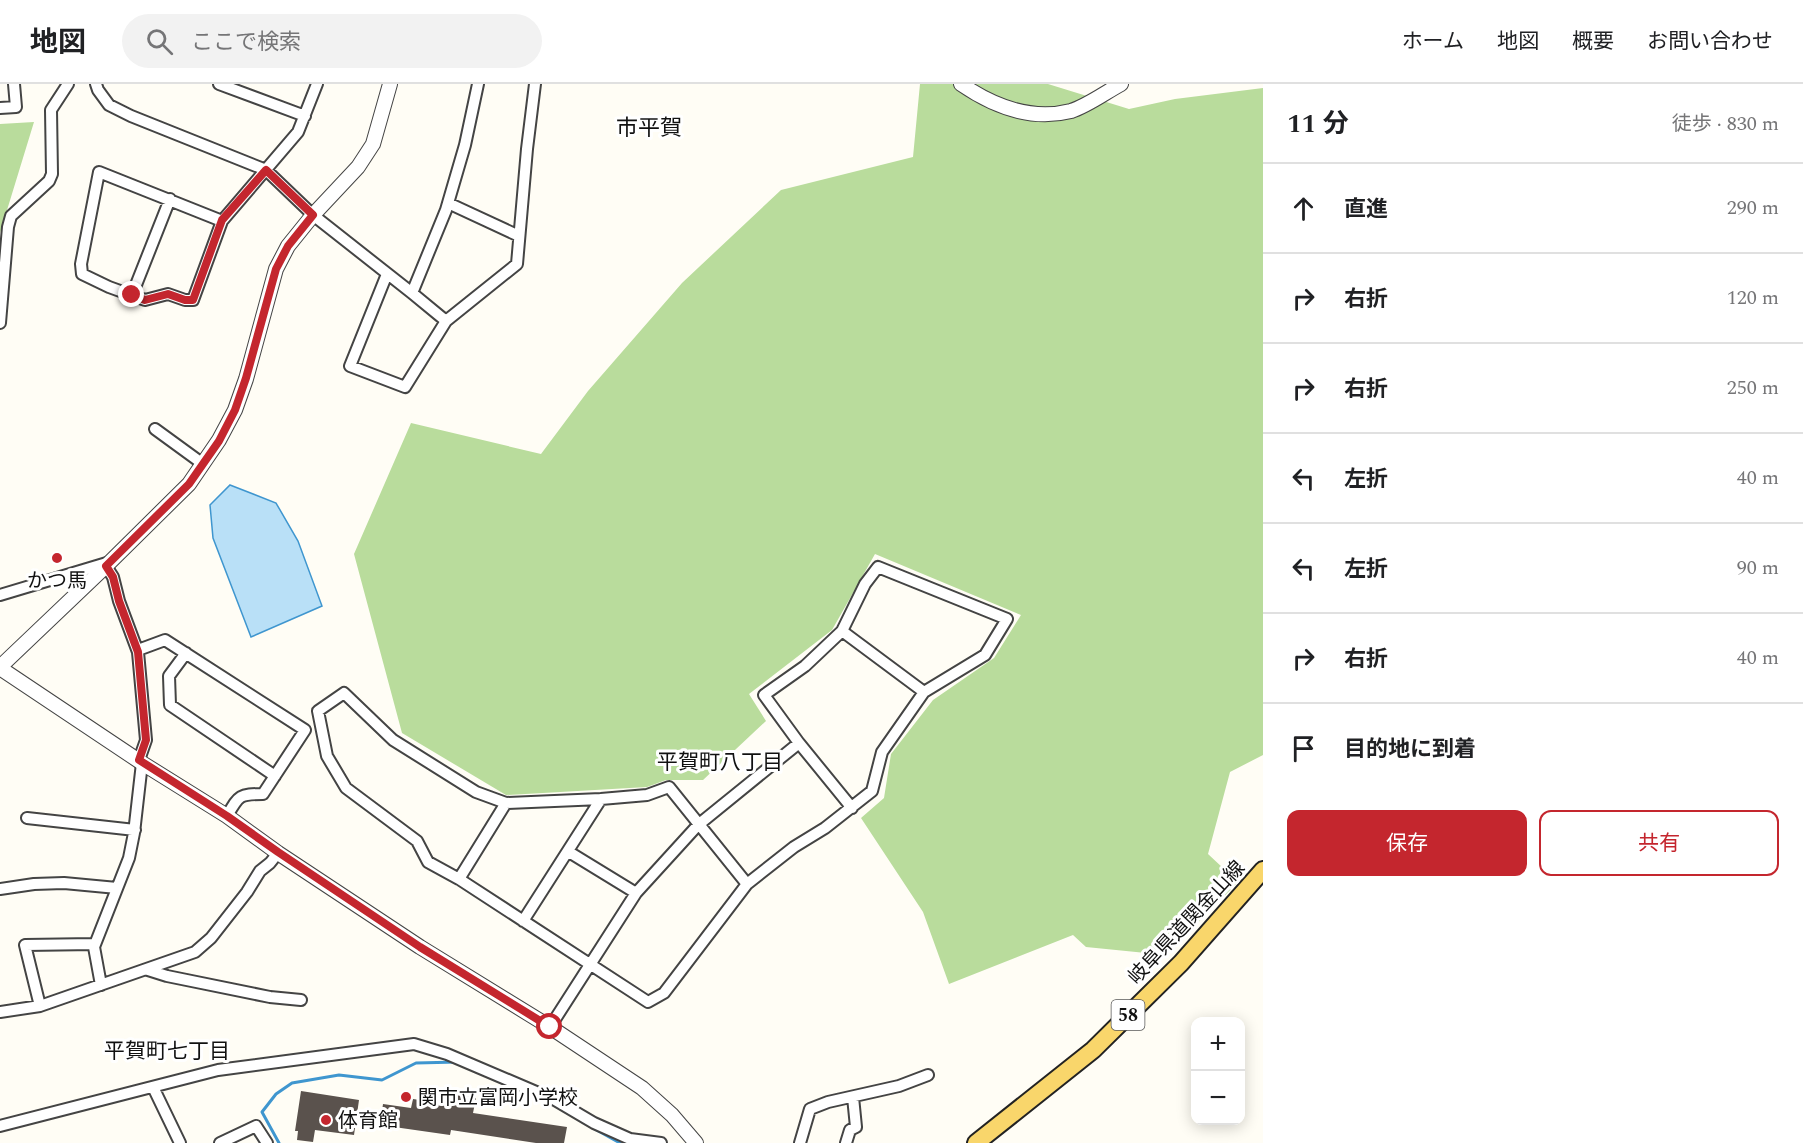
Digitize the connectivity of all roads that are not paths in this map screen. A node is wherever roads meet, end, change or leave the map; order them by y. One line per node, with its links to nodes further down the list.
1 (14, 84): 11 (street)
2 (69, 84): 23 (street)
3 (96, 84): 13 (street)
4 (219, 84): 12 (street)
5 (317, 84): 12 (street)
6 (390, 84): 16 (street)
7 (478, 84): 15 (street)
8 (535, 84): 18 (street)
9 (961, 84): 10 (street)
10 (1121, 84)
11 (0, 108)
12 (305, 117): 13 (street)
13 (266, 170): 16 (street); 17 (street)
14 (170, 199): 17 (street); 21 (street); 21 (street)
15 (448, 203): 18 (street); 20 (street)
16 (313, 215): 19 (street); 25 (street)
17 (222, 220): 21 (street)
18 (519, 236): 22 (street)
19 (387, 274): 20 (street); 22 (street)
20 (412, 293): 22 (street)
21 (132, 295)
22 (446, 321)
23 (0, 323)
24 (155, 429): 25 (street)
25 (203, 464): 26 (street)
26 (108, 564): 27 (street); 29 (street); 31 (street)
27 (0, 595)
28 (842, 631): 32 (street); 32 (street); 33 (street)
29 (138, 650): 30 (street); 34 (street)
30 (186, 653): 35 (street); 35 (street)
31 (0, 667): 34 (street)
32 (924, 692): 38 (street)
33 (799, 743): 38 (street); 41 (street)
34 (141, 761): 39 (street); 42 (street)
35 (275, 776): 39 (street)
36 (601, 799): 37 (street); 41 (street); 44 (street)
37 (506, 803): 46 (street); 46 (street)
38 (852, 808): 47 (street)
39 (227, 816): 43 (street)
40 (27, 818): 42 (street)
41 (699, 825): 47 (street); 50 (street)
42 (135, 830): 49 (street)
43 (278, 852): 54 (street); 59 (street)
44 (569, 852): 50 (street); 51 (street)
45 (1263, 870): 71 (main road, 岐阜県道関金山線 / 58)
46 (459, 879): 51 (street)
47 (747, 884): 53 (street)
48 (0, 888): 49 (street)
49 (117, 888): 52 (street)
50 (636, 893): 53 (street)
51 (523, 921): 53 (street)
52 (95, 944): 55 (street); 57 (street)
53 (591, 966): 59 (street)
54 (148, 970): 55 (street); 56 (street)
55 (101, 986): 57 (street)
56 (301, 1000)
57 (40, 1006): 58 (street)
58 (0, 1012)
59 (550, 1027): 68 (street)
60 (928, 1075): 62 (street)
61 (153, 1087): 63 (street); 64 (street); 67 (street)
62 (853, 1097): 69 (street); 70 (street)
63 (0, 1126)
64 (180, 1143)
65 (220, 1143): 66 (street)
66 (267, 1143)
67 (661, 1143)
68 (696, 1143)
69 (800, 1143)
70 (846, 1143)
71 (976, 1143)

